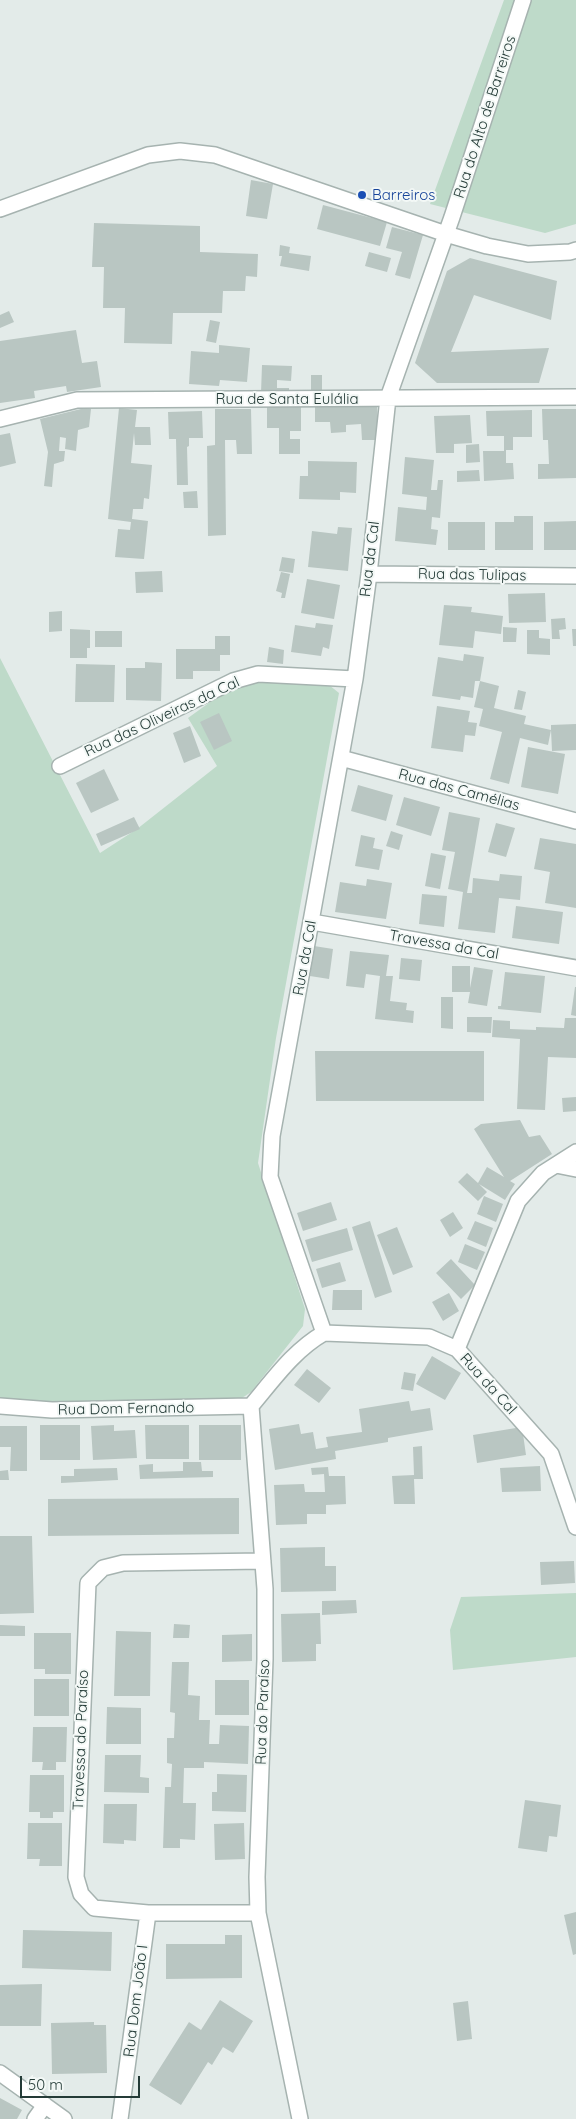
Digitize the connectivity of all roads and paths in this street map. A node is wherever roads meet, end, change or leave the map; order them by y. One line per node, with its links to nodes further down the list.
1 (523, 0): 3 (street, Rua do Alto de Barreiros)
2 (0, 209): 3 (street)
3 (446, 234): 4 (street); 6 (street, Rua da Cal)
4 (576, 250)
5 (576, 397): 6 (street, Rua de Santa Eulália)
6 (388, 398): 7 (street, Rua de Santa Eulália); 8 (street, Rua da Cal)
7 (0, 419)
8 (369, 574): 9 (street, Rua das Tulipas); 10 (street, Rua da Cal)
9 (576, 576)
10 (354, 679): 11 (street, Rua da Cal); 12 (street, Rua das Oliveiras da Cal)
11 (341, 758): 13 (street, Rua das Camélias); 14 (street, Rua da Cal)
12 (60, 766)
13 (576, 821)
14 (312, 922): 15 (street, Travessa da Cal); 19 (street, Rua da Cal)
15 (576, 968)
16 (576, 1152): 17 (street)
17 (556, 1165): 18 (street); 20 (street)
18 (576, 1169)
19 (324, 1333): 20 (street, Rua da Cal); 22 (street)
20 (456, 1349): 23 (street, Rua da Cal)
21 (0, 1406): 22 (street, Rua Dom Fernando)
22 (251, 1406): 24 (street, Rua do Paraíso)
23 (576, 1526)
24 (263, 1561): 25 (street, Travessa do Paraíso); 26 (street, Rua do Paraíso)
25 (148, 1913): 26 (street, Travessa do Paraíso); 31 (street, Rua Dom João I)
26 (258, 1914): 32 (street, Rua do Paraíso)
27 (0, 2073): 28 (street)
28 (45, 2105): 29 (street); 30 (street)
29 (35, 2119)
30 (64, 2119)
31 (120, 2119)
32 (300, 2119)

